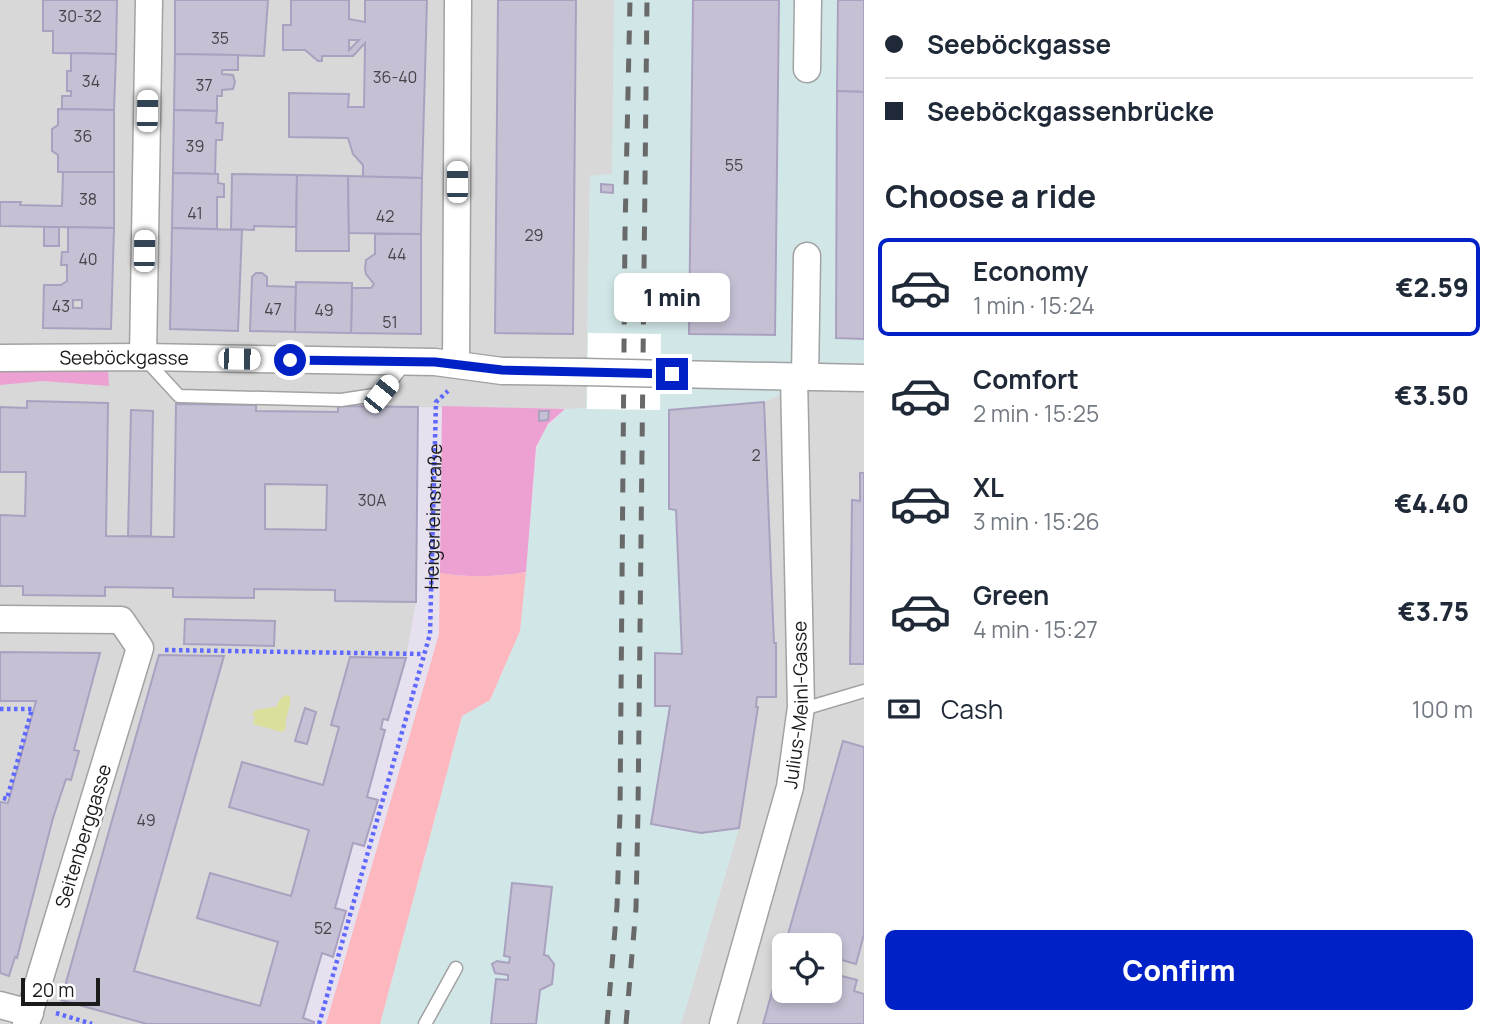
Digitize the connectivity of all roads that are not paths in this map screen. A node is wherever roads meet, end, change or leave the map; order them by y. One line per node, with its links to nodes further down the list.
1 (149, 0): 6 (street)
2 (458, 0): 9 (street)
3 (808, 0): 4 (street)
4 (807, 69)
5 (807, 256): 10 (street, Julius-Meinl-Gasse)
6 (143, 357): 7 (street, Seeböckgasse); 8 (street, Seeböckgasse); 8 (lane)
7 (0, 358)
8 (406, 362): 9 (street, Seeböckgasse)
9 (456, 364): 10 (street, Seeböckgasse, bridge)
10 (800, 377): 11 (street); 14 (street, Julius-Meinl-Gasse)
11 (864, 378)
12 (0, 619): 17 (street, Seitenberggasse)
13 (864, 691): 14 (lane)
14 (800, 710): 19 (street, Julius-Meinl-Gasse)
15 (456, 968): 18 (lane)
16 (0, 1005): 17 (street)
17 (29, 1014)
18 (425, 1024)
19 (723, 1024)

